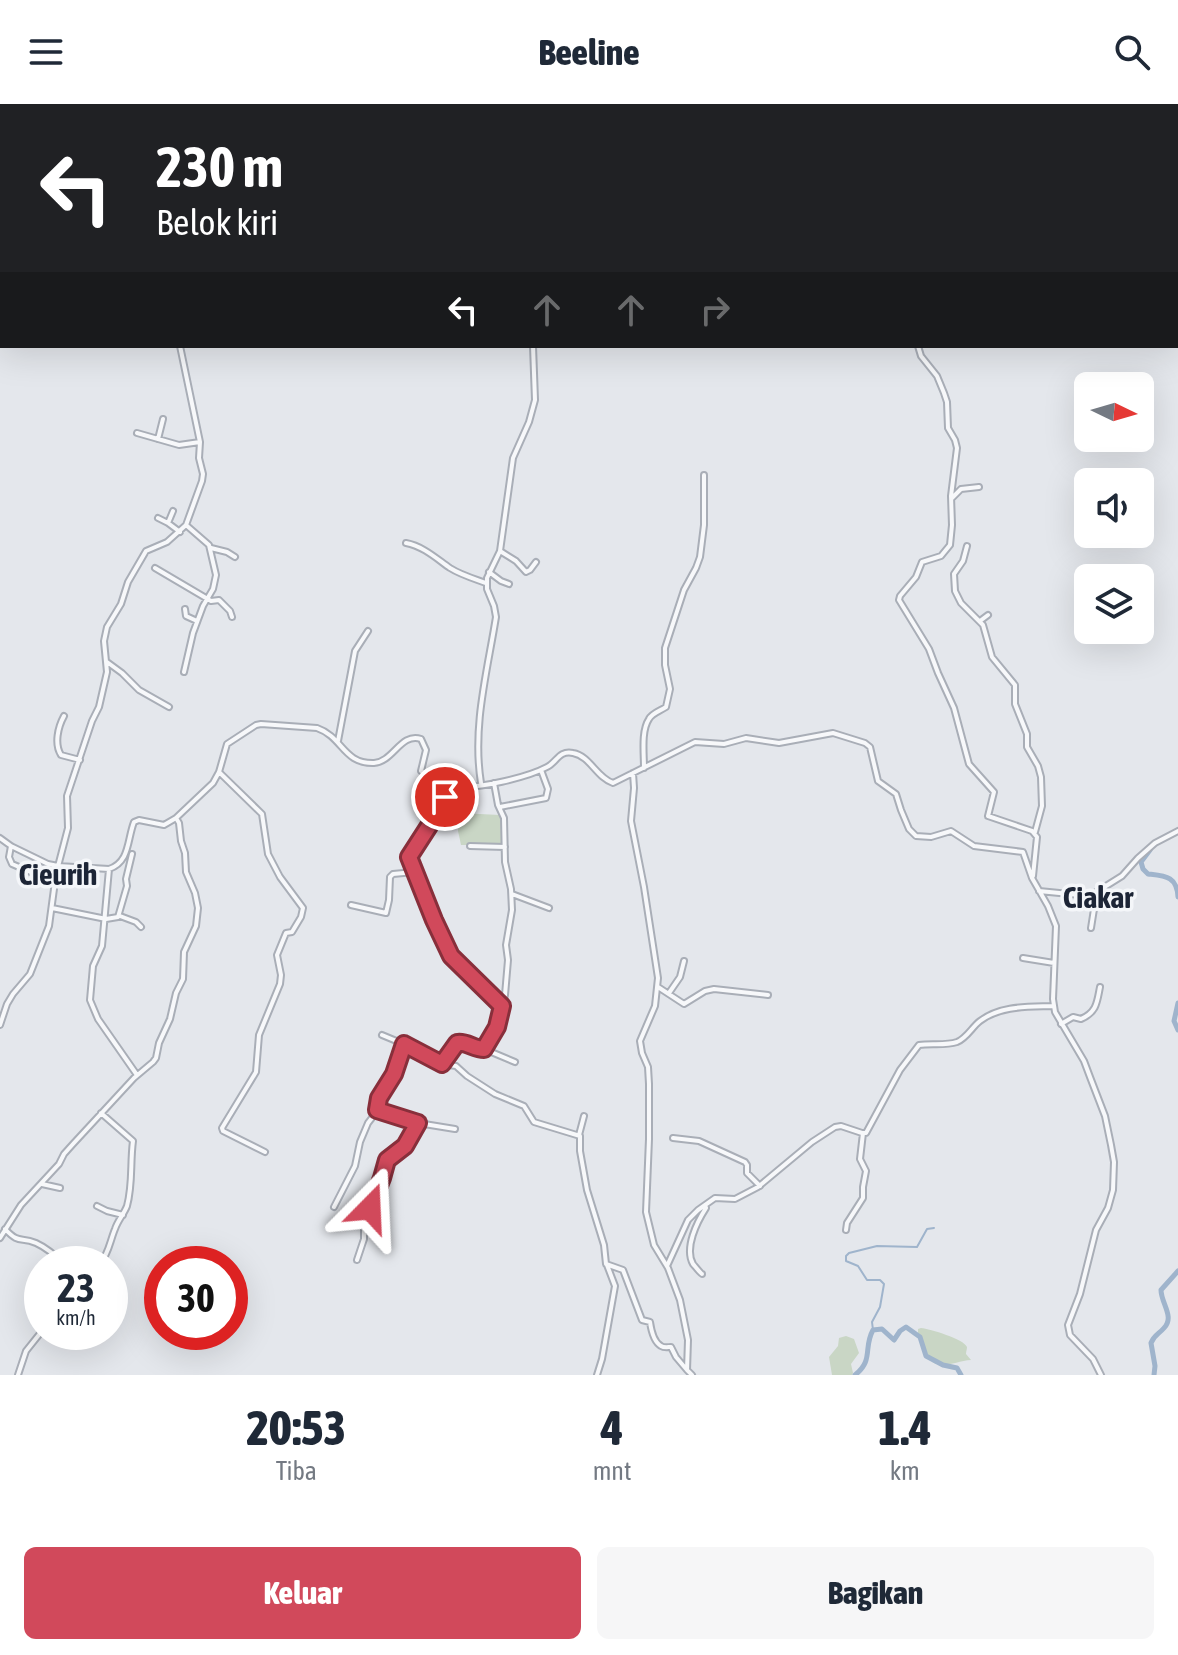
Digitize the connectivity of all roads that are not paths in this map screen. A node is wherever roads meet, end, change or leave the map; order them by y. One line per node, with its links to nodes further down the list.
1 (180, 348): 7 (street)
2 (533, 348): 19 (street)
3 (919, 348): 10 (street)
4 (163, 419): 6 (street)
5 (137, 433): 6 (street)
6 (158, 439): 7 (street)
7 (200, 442): 14 (street)
8 (704, 475): 39 (street)
9 (979, 487): 10 (street)
10 (950, 500): 49 (street)
11 (173, 511): 13 (street)
12 (158, 518): 13 (street)
13 (168, 523): 15 (street)
14 (186, 525): 15 (street); 18 (street)
15 (180, 532): 33 (street)
16 (406, 543): 24 (street)
17 (967, 546): 31 (street)
18 (211, 548): 20 (street); 26 (street)
19 (500, 551): 21 (street); 23 (street)
20 (235, 557)
21 (536, 562)
22 (155, 568): 26 (street)
23 (489, 572): 24 (street); 25 (street)
24 (486, 583): 44 (street)
25 (509, 584)
26 (207, 598): 29 (street); 30 (street)
27 (185, 609): 30 (street)
28 (988, 615): 31 (street)
29 (232, 617)
30 (197, 621): 34 (street)
31 (980, 621): 49 (street)
32 (368, 631): 37 (street)
33 (107, 662): 35 (street); 38 (street)
34 (184, 672)
35 (169, 707)
36 (64, 716): 38 (street)
37 (338, 741): 41 (street); 45 (street)
38 (80, 760): 55 (street)
39 (644, 768): 42 (street); 59 (street)
40 (541, 769): 42 (street); 43 (street); 46 (street)
41 (219, 772): 47 (street); 95 (street)
42 (633, 773): 73 (street)
43 (494, 783): 44 (street); 46 (street)
44 (481, 784): 45 (street)
45 (450, 785): 57 (street)
46 (500, 807): 53 (street)
47 (176, 818): 56 (street); 86 (street)
48 (1178, 831): 60 (street)
49 (1034, 835): 59 (street)
50 (0, 838): 51 (street)
51 (11, 846): 55 (street); 58 (street)
52 (470, 846): 53 (street)
53 (505, 847): 62 (street)
54 (132, 854): 66 (street)
55 (58, 866): 56 (street); 64 (street)
56 (109, 869): 67 (street)
57 (414, 872): 63 (street); 77 (street)
58 (40, 876)
59 (1034, 882): 61 (street)
60 (1105, 888): 61 (street); 69 (street)
61 (1039, 891): 72 (street)
62 (512, 894): 65 (street); 77 (street)
63 (351, 905)
64 (52, 908): 67 (street); 80 (street)
65 (549, 908)
66 (120, 916): 67 (street); 68 (street)
67 (106, 919): 86 (street)
68 (141, 927)
69 (1091, 928)
70 (1023, 958): 72 (street)
71 (684, 961): 75 (street)
72 (1054, 963): 78 (street)
73 (658, 987): 75 (street); 110 (street)
74 (1100, 987): 79 (street)
75 (669, 993): 76 (street)
76 (768, 995)
77 (502, 1006): 83 (street)
78 (1054, 1006): 79 (street); 92 (street)
79 (1061, 1024): 117 (street)
80 (0, 1025)
81 (382, 1035): 82 (street)
82 (404, 1044): 85 (street); 87 (street)
83 (484, 1049): 84 (street); 85 (street)
84 (515, 1062)
85 (442, 1064): 93 (street)
86 (137, 1075): 88 (street)
87 (377, 1110): 90 (street); 101 (street)
88 (101, 1113): 96 (street); 102 (street)
89 (584, 1116): 93 (street)
90 (418, 1123): 91 (street); 108 (street)
91 (455, 1129)
92 (863, 1133): 97 (street); 104 (street)
93 (579, 1135): 109 (street)
94 (673, 1138): 97 (street)
95 (265, 1152)
96 (42, 1184): 98 (street); 103 (street)
97 (760, 1186): 99 (street)
98 (60, 1188)
99 (705, 1205): 110 (street); 111 (street)
100 (97, 1206): 102 (street)
101 (334, 1207)
102 (123, 1215): 107 (street)
103 (5, 1229): 105 (street); 106 (street)
104 (846, 1230)
105 (0, 1238)
106 (40, 1246)
107 (109, 1246)
108 (357, 1260)
109 (607, 1265): 113 (street); 115 (street)
110 (667, 1266): 113 (street)
111 (702, 1274)
112 (27, 1350): 114 (street)
113 (687, 1370): 116 (street)
114 (18, 1375)
115 (597, 1375)
116 (692, 1375)
117 (1101, 1375)

